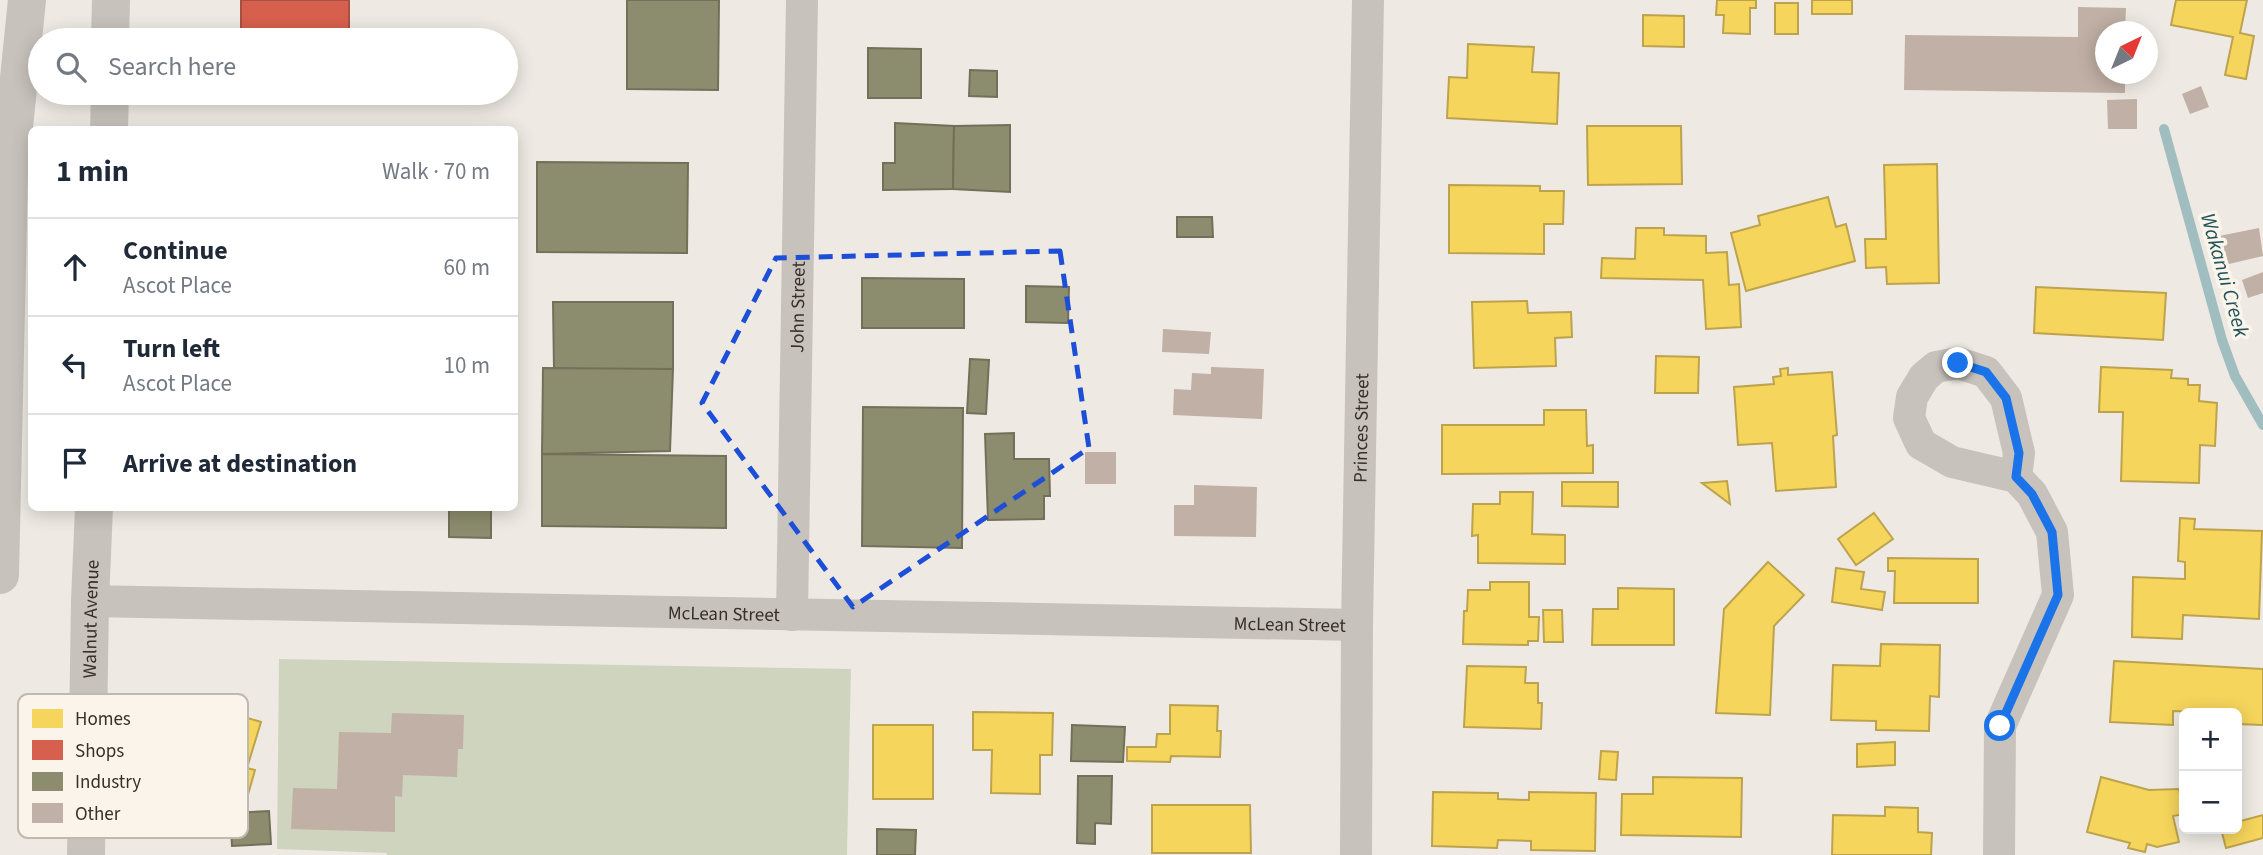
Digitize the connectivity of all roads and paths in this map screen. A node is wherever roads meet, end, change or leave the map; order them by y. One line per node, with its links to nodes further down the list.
1 (27, 0): 8 (street)
2 (111, 0): 5 (street)
3 (802, 0): 13 (street, John Street)
4 (1367, 0): 14 (street, Princes Street)
5 (110, 28)
6 (110, 105): 7 (street)
7 (109, 126)
8 (20, 176): 11 (street)
9 (2016, 477): 17 (street)
10 (94, 511): 12 (street, Walnut Avenue)
11 (0, 575)
12 (90, 601): 13 (street, McLean Street); 15 (street, Walnut Avenue)
13 (792, 615): 14 (street, McLean Street)
14 (1357, 625): 16 (street, Princes Street)
15 (89, 694)
16 (1356, 855)
17 (2000, 855)

